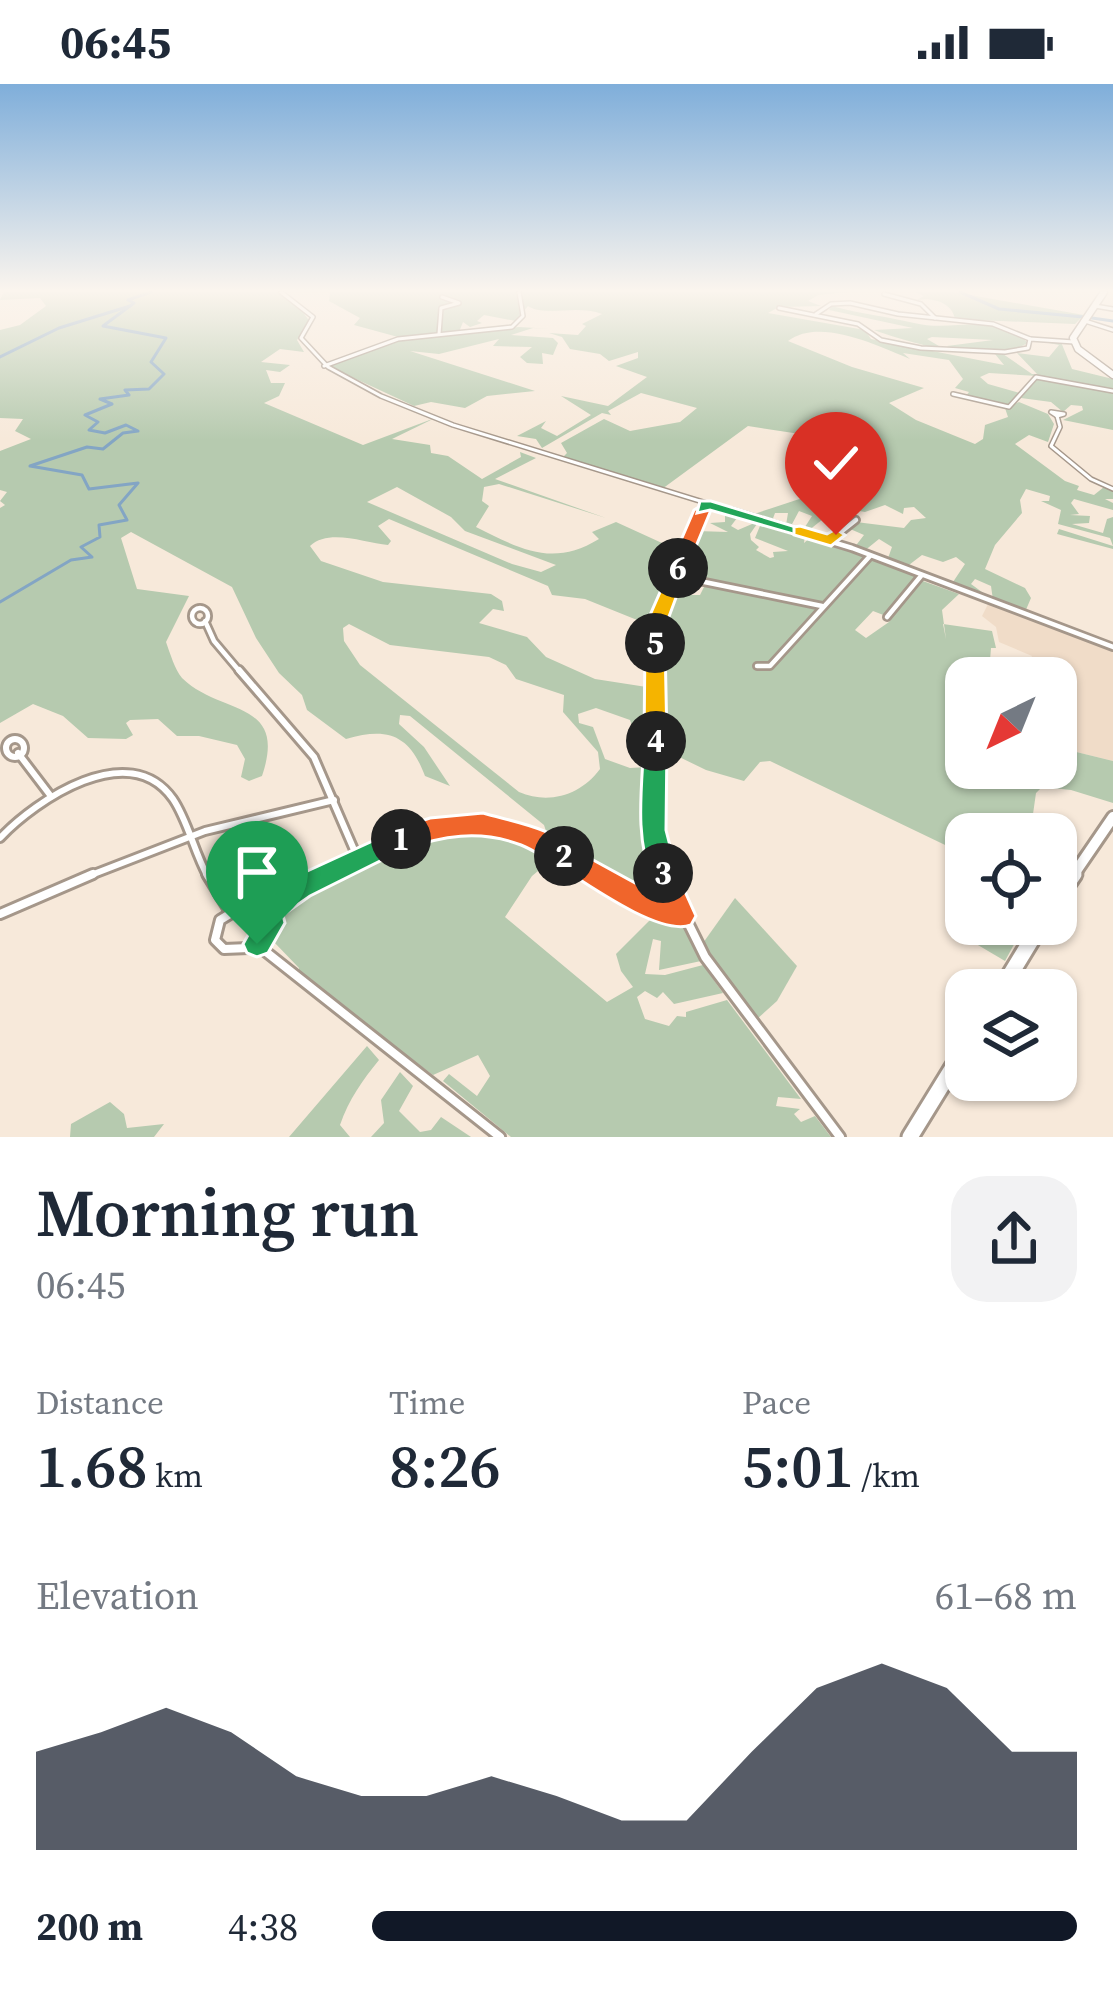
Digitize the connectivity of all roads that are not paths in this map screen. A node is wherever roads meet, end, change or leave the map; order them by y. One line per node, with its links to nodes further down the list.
1 (302, 341): 7 (street)
2 (395, 341): 7 (street)
3 (886, 341): 4 (street)
4 (1030, 341)
5 (1061, 341): 6 (street)
6 (1074, 342): 8 (street)
7 (324, 366): 13 (street)
8 (1111, 372)
9 (1113, 391): 10 (street)
10 (953, 394)
11 (1057, 416): 12 (street)
12 (1113, 489)
13 (705, 504): 15 (street); 17 (street)
14 (856, 520): 15 (street)
15 (831, 541): 16 (street)
16 (870, 556): 18 (street); 19 (street)
17 (675, 576): 19 (street); 35 (street)
18 (921, 576): 20 (street); 22 (street)
19 (823, 607): 23 (street)
20 (887, 617)
21 (205, 621): 26 (street)
22 (1113, 647)
23 (757, 666)
24 (18, 753): 25 (street)
25 (50, 795): 28 (street); 29 (street)
26 (334, 800): 28 (street); 30 (street)
27 (1113, 817): 31 (street)
28 (188, 836): 32 (street); 34 (street)
29 (0, 838)
30 (358, 859): 33 (street); 35 (street)
31 (1077, 869)
32 (229, 910): 33 (street); 36 (street)
33 (267, 910): 36 (street)
34 (0, 914)
35 (681, 916): 39 (street)
36 (256, 944): 38 (street)
37 (945, 1080): 40 (street)
38 (500, 1137)
39 (840, 1137)
40 (910, 1137)

